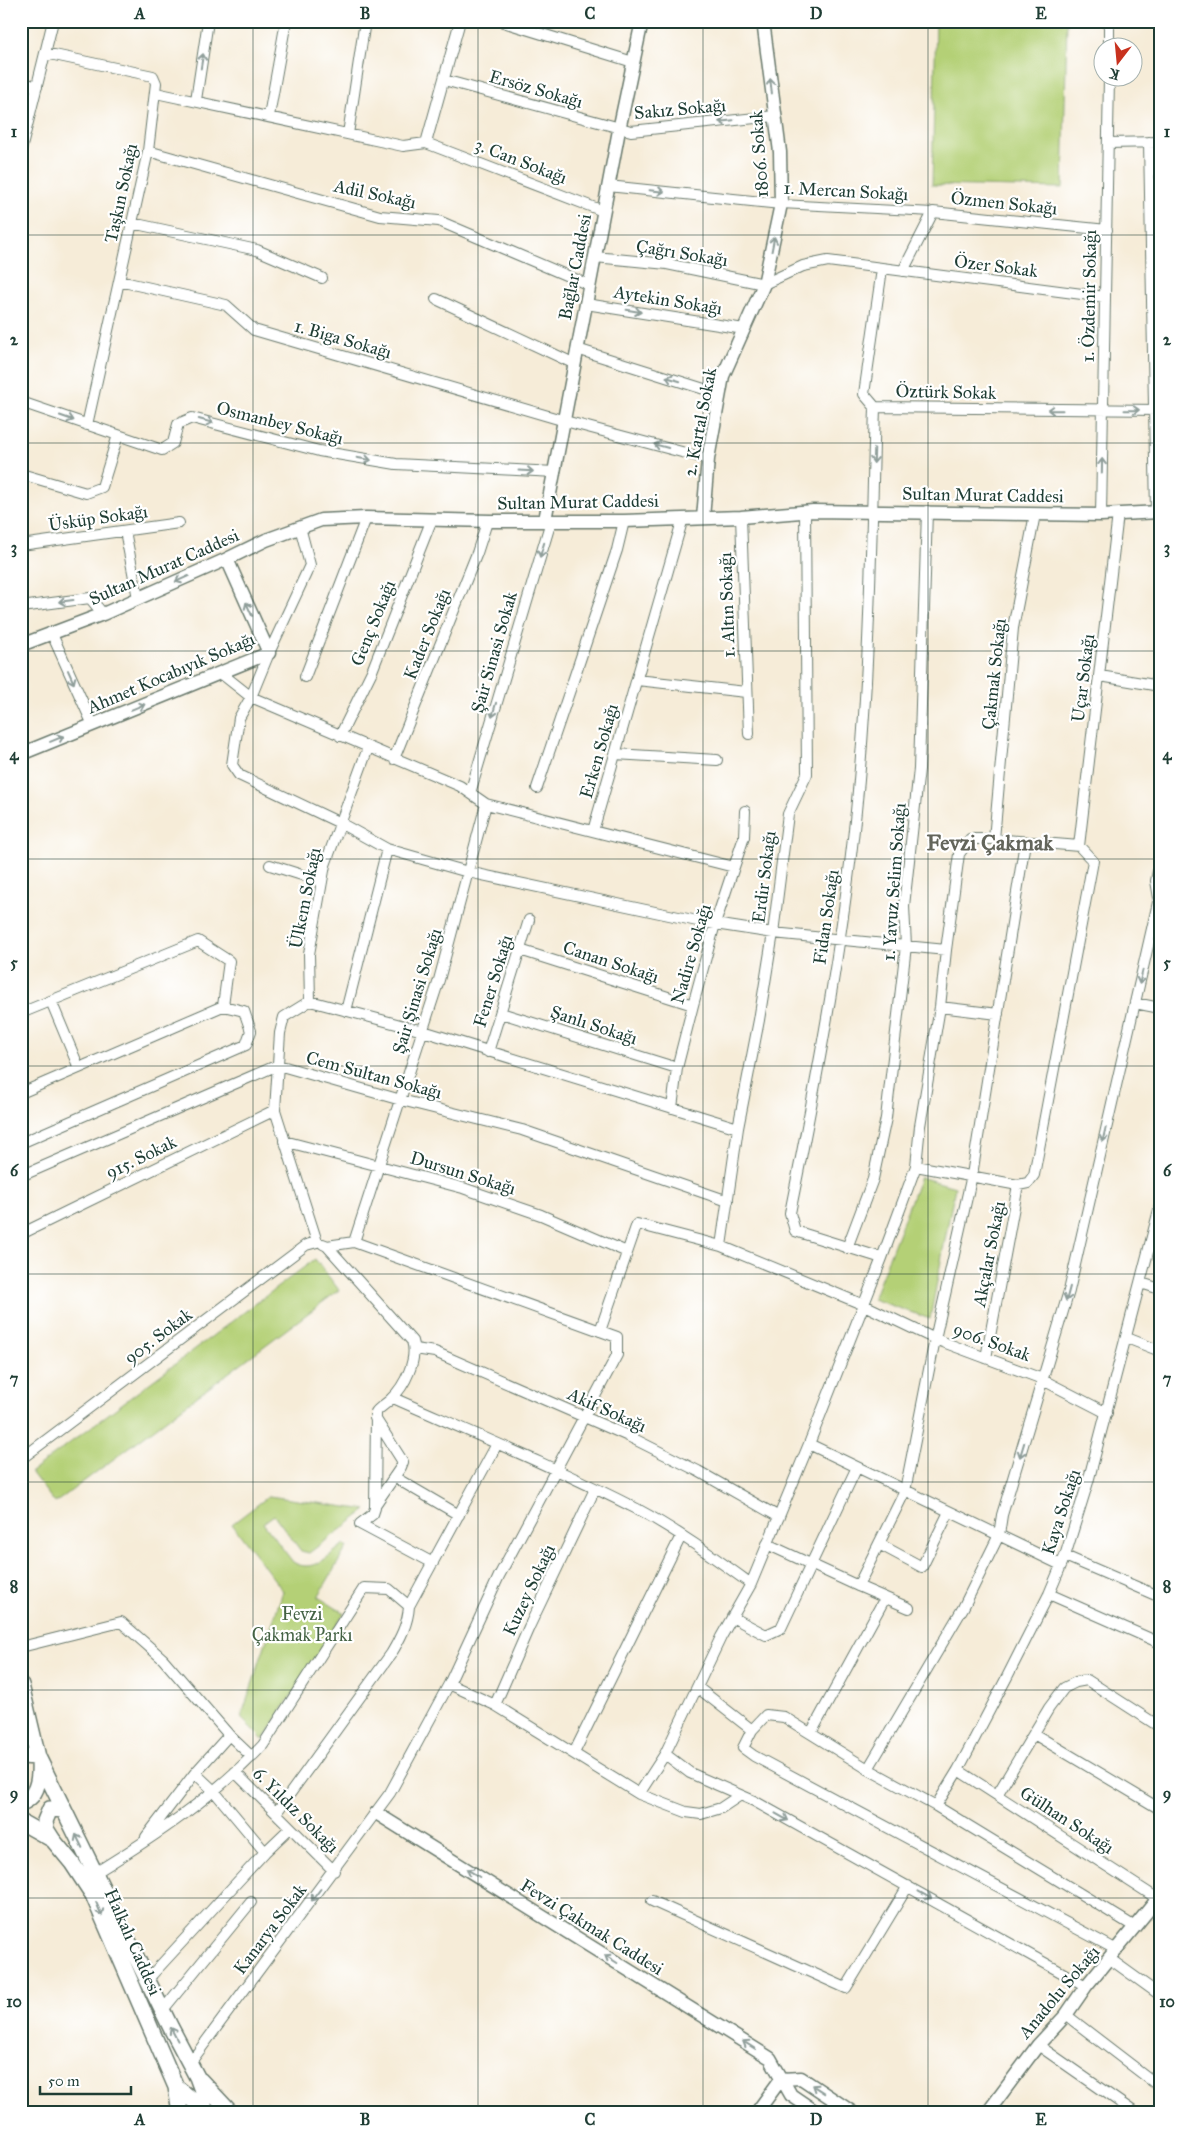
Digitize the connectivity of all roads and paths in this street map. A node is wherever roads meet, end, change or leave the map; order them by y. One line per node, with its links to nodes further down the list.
1 (53, 21): 11 (street)
2 (208, 21): 18 (street, one-way to 2)
3 (286, 21): 19 (street)
4 (365, 21): 22 (street)
5 (460, 21): 13 (street)
6 (500, 21): 12 (street)
7 (642, 21): 12 (street, Bağlar Caddesi)
8 (763, 21): 20 (street, 1806. Sokak, one-way to 8)
9 (1109, 21): 10 (street)
10 (1109, 38)
11 (45, 53): 15 (street); 17 (street)
12 (633, 62): 21 (street, Bağlar Caddesi)
13 (444, 80): 21 (street, Ersöz Sokağı); 23 (street)
14 (21, 82): 15 (street)
15 (37, 87): 26 (street)
16 (1109, 88): 25 (street, 1. Özdemir Sokağı)
17 (156, 93): 18 (street); 27 (street, Taşkın Sokağı)
18 (196, 100): 19 (street)
19 (269, 116): 22 (street)
20 (775, 116): 21 (street, Sakız Sokağı, one-way to 21); 29 (street, 1806. Sokak)
21 (619, 130): 28 (street, Bağlar Caddesi)
22 (348, 134): 23 (street)
23 (426, 142): 30 (street, 3. Can Sokağı)
24 (1154, 142): 25 (street); 50 (street)
25 (1108, 143): 33 (street, 1. Özdemir Sokağı)
26 (21, 150)
27 (148, 151): 32 (street, Taşkın Sokağı); 40 (street, Adil Sokağı)
28 (608, 186): 29 (street, 1. Mercan Sokağı, one-way to 29); 30 (street, Bağlar Caddesi)
29 (781, 204): 31 (street, 1. Mercan Sokağı); 39 (street, 1806. Sokak, one-way to 29)
30 (603, 211): 34 (street, Bağlar Caddesi)
31 (933, 212): 33 (street, Özmen Sokağı); 36 (street, Özmen Sokağı)
32 (132, 223): 37 (street); 38 (street, Taşkın Sokağı)
33 (1107, 230): 41 (street, 1. Özdemir Sokağı)
34 (595, 257): 39 (street, Çağrı Sokağı); 40 (street, Bağlar Caddesi)
35 (882, 269): 36 (street, Özer Sokak); 39 (street); 49 (street, Öztürk Sokak)
36 (903, 271): 41 (street, Özer Sokak)
37 (322, 278)
38 (119, 281): 52 (street, 1. Biga Sokağı); 53 (street, Taşkın Sokağı)
39 (764, 284): 44 (street, 2. Kartal Sokak)
40 (589, 285): 43 (street, Bağlar Caddesi)
41 (1105, 296): 51 (street, 1. Özdemir Sokağı)
42 (436, 299): 46 (street)
43 (586, 304): 44 (street, Aytekin Sokağı, one-way to 44); 45 (street, Bağlar Caddesi)
44 (744, 329): 47 (street, 2. Kartal Sokak)
45 (578, 349): 46 (street, Bağlar Caddesi); 47 (street, one-way to 45)
46 (575, 364): 52 (street, Bağlar Caddesi)
47 (720, 394): 55 (street, 2. Kartal Sokak)
48 (21, 402): 53 (street, Osmanbey Sokağı, one-way to 53)
49 (875, 408): 51 (street, Öztürk Sokak, one-way to 49); 59 (street, Fidan Sokağı, one-way to 59)
50 (1157, 410): 51 (street, Öztürk Sokak, one-way to 50); 61 (street)
51 (1103, 411): 64 (street, 1. Özdemir Sokağı, one-way to 51)
52 (565, 421): 55 (street, 1. Biga Sokağı, one-way to 52); 56 (street, Bağlar Caddesi)
53 (87, 425): 54 (street, Osmanbey Sokağı)
54 (118, 435): 56 (street, Osmanbey Sokağı, one-way to 56); 57 (street)
55 (708, 459): 68 (street, 2. Kartal Sokak)
56 (555, 472): 71 (street, Bağlar Caddesi)
57 (21, 474)
58 (805, 511): 59 (street, Sultan Murat Caddesi); 65 (street, Sultan Murat Caddesi); 116 (street, Erdir Sokağı)
59 (872, 511): 60 (street, Sultan Murat Caddesi); 117 (street, Fidan Sokağı)
60 (927, 511): 62 (street, Sultan Murat Caddesi); 118 (street, 1. Yavuz Selim Sokağı)
61 (1158, 512): 63 (street, Sultan Murat Caddesi)
62 (1034, 514): 64 (street, Sultan Murat Caddesi); 105 (street, Çakmak Sokağı)
63 (1118, 514): 64 (street, Sultan Murat Caddesi); 85 (street, Uçar Sokağı)
64 (1101, 515)
65 (741, 517): 68 (street, Sultan Murat Caddesi); 89 (street, 1. Altın Sokağı)
66 (366, 518): 69 (street, Sultan Murat Caddesi); 74 (street, Sultan Murat Caddesi); 86 (street)
67 (683, 518): 68 (street, Sultan Murat Caddesi); 72 (street, Sultan Murat Caddesi); 87 (street, Erken Sokağı)
68 (703, 518)
69 (432, 519): 70 (street, Sultan Murat Caddesi); 93 (street, Genç Sokağı)
70 (490, 521): 71 (street, Sultan Murat Caddesi); 97 (street, Kader Sokağı)
71 (548, 521): 72 (street, Sultan Murat Caddesi); 100 (street, Şair Sinasi Sokak, one-way to 100)
72 (624, 521): 99 (street)
73 (179, 523): 75 (street, Üsküp Sokağı)
74 (300, 528): 77 (street, Sultan Murat Caddesi); 83 (street)
75 (125, 531): 76 (street, Üsküp Sokağı); 78 (street)
76 (21, 545)
77 (227, 559): 78 (street, Sultan Murat Caddesi, one-way to 78); 83 (street, Ahmet Kocabıyık Sokağı, one-way to 77)
78 (138, 598): 80 (street, Sultan Murat Caddesi)
79 (21, 607): 80 (street, one-way to 79)
80 (103, 614): 81 (street, Sultan Murat Caddesi)
81 (51, 632): 82 (street, Sultan Murat Caddesi); 91 (street, one-way to 91)
82 (21, 645)
83 (269, 653): 84 (street, Ahmet Kocabıyık Sokağı); 90 (street)
84 (222, 674): 90 (street); 91 (street, Ahmet Kocabıyık Sokağı, one-way to 84)
85 (1100, 676): 88 (street); 107 (street, Uçar Sokağı)
86 (305, 677)
87 (636, 680): 89 (street); 96 (street, Erken Sokağı)
88 (1160, 686)
89 (746, 692): 92 (street, 1. Altın Sokağı)
90 (251, 697): 93 (street); 103 (street)
91 (93, 725): 95 (street, Ahmet Kocabıyık Sokağı, one-way to 91)
92 (749, 734)
93 (340, 736): 94 (street)
94 (368, 748): 97 (street); 103 (street, Ülkem Sokağı)
95 (21, 754)
96 (615, 754): 98 (street); 104 (street, Erken Sokağı)
97 (394, 759): 100 (street)
98 (717, 760)
99 (537, 788)
100 (470, 793): 101 (street)
101 (486, 804): 104 (street); 112 (street, Şair Şinasi Sokağı)
102 (745, 811): 111 (street, Nadire Sokağı)
103 (340, 824): 108 (street); 113 (street, Ülkem Sokağı)
104 (593, 831): 111 (street)
105 (994, 839): 106 (street); 120 (street)
106 (1025, 842): 107 (street); 131 (street)
107 (1079, 846): 148 (street)
108 (388, 849): 112 (street); 128 (street)
109 (1160, 861): 123 (street, one-way to 123)
110 (270, 865): 113 (street)
111 (734, 867): 115 (street, Nadire Sokağı)
112 (468, 872): 115 (street); 132 (street, Şair Şinasi Sokağı)
113 (321, 881): 122 (street, Ülkem Sokağı)
114 (529, 920): 119 (street, Fener Sokağı)
115 (715, 924): 116 (street); 124 (street, Nadire Sokağı)
116 (773, 933): 117 (street); 141 (street, Erdir Sokağı)
117 (840, 940): 118 (street); 157 (street, Fidan Sokağı)
118 (906, 946): 120 (street); 157 (street, 1. Yavuz Selim Sokağı)
119 (520, 950): 124 (street, Canan Sokağı); 130 (street, Fener Sokağı)
120 (946, 950): 126 (street)
121 (51, 1001): 125 (street); 129 (street); 135 (street)
122 (310, 1001): 128 (street); 134 (street)
123 (1135, 1003): 127 (street); 169 (street, one-way to 169)
124 (693, 1005): 136 (street, Nadire Sokağı)
125 (222, 1006): 135 (street); 143 (street)
126 (940, 1007): 131 (street); 145 (street)
127 (1160, 1008)
128 (346, 1011): 132 (street)
129 (21, 1013)
130 (501, 1013): 133 (street, Fener Sokağı); 136 (street, Şanlı Sokağı)
131 (998, 1014): 146 (street)
132 (423, 1031): 133 (street); 138 (street, Şair Şinasi Sokağı)
133 (488, 1052): 139 (street)
134 (278, 1065): 138 (street, Cem Sultan Sokağı); 140 (street); 147 (street, Cem Sultan Sokağı)
135 (79, 1068): 137 (street)
136 (677, 1068): 139 (street, Nadire Sokağı)
137 (21, 1093)
138 (401, 1100): 144 (street, Şair Şinasi Sokağı); 149 (street, Cem Sultan Sokağı)
139 (672, 1108): 141 (street)
140 (275, 1110): 142 (street); 151 (street, 915. Sokak)
141 (738, 1128): 149 (street, Erdir Sokağı)
142 (284, 1141): 144 (street, Dursun Sokağı); 152 (street)
143 (21, 1143)
144 (380, 1166): 153 (street, Şair Şinasi Sokağı); 158 (street, Dursun Sokağı)
145 (916, 1166): 146 (street); 159 (street)
146 (972, 1175): 148 (street); 165 (street)
147 (21, 1176)
148 (1018, 1185): 168 (street, Akçalar Sokağı)
149 (728, 1200): 156 (street, Erdir Sokağı)
150 (1160, 1206): 154 (street, Kaya Sokağı)
151 (21, 1234)
152 (317, 1242): 155 (street); 176 (street, 905. Sokak)
153 (354, 1242): 155 (street); 163 (street)
154 (1155, 1244): 160 (street, Kaya Sokağı)
155 (327, 1246): 166 (street)
156 (721, 1246): 158 (street, 906. Sokak); 162 (street, 906. Sokak)
157 (848, 1248): 159 (street, Fidan Sokağı)
158 (627, 1252): 163 (street)
159 (882, 1258): 162 (street)
160 (1141, 1283): 161 (street); 164 (street, Kaya Sokağı)
161 (1160, 1288)
162 (864, 1305): 165 (street, 906. Sokak); 175 (street)
163 (600, 1331): 172 (street, Kanarya Sokak)
164 (1127, 1338): 167 (street); 171 (street, Kaya Sokağı)
165 (935, 1339): 168 (street, 906. Sokak); 181 (street)
166 (415, 1349): 170 (street); 172 (street, Akif Sokağı)
167 (1160, 1351)
168 (986, 1358): 169 (street, 906. Sokak)
169 (1044, 1380): 171 (street, 906. Sokak); 186 (street, one-way to 186)
170 (393, 1398): 173 (street); 174 (street)
171 (1107, 1413): 190 (street, Kaya Sokağı)
172 (583, 1417): 178 (street, Kanarya Sokak); 185 (street, Akif Sokağı)
173 (375, 1418): 179 (street); 182 (street)
174 (497, 1444): 178 (street); 184 (street)
175 (809, 1444): 177 (street); 185 (street)
176 (21, 1459)
177 (857, 1467): 181 (street); 192 (street)
178 (555, 1470): 180 (street); 203 (street, Kanarya Sokak)
179 (394, 1477): 182 (street); 184 (street)
180 (595, 1489): 187 (street); 206 (street, Kuzey Sokağı)
181 (906, 1491): 183 (street); 189 (street)
182 (376, 1505): 191 (street)
183 (949, 1512): 186 (street); 189 (street)
184 (459, 1515): 191 (street)
185 (779, 1517): 188 (street)
186 (999, 1535): 190 (street); 217 (street)
187 (681, 1536): 193 (street); 212 (street)
188 (767, 1544): 192 (street); 193 (street)
189 (879, 1544): 194 (street)
190 (1063, 1560): 195 (street, Kaya Sokağı); 196 (street)
191 (433, 1563): 198 (street)
192 (810, 1565): 194 (street); 200 (street)
193 (751, 1584): 200 (street)
194 (858, 1586): 197 (street)
195 (1048, 1594): 201 (street); 218 (street, Kaya Sokağı)
196 (1160, 1597)
197 (885, 1598): 199 (street); 209 (street)
198 (409, 1606): 216 (street); 229 (street)
199 (909, 1608)
200 (732, 1616): 205 (street)
201 (1160, 1643)
202 (21, 1647): 211 (street)
203 (449, 1684): 206 (street); 230 (street, Kanarya Sokak)
204 (21, 1685): 215 (main road, Halkalı Caddesi)
205 (697, 1686): 208 (street); 213 (street)
206 (495, 1705): 212 (street)
207 (1160, 1727): 210 (street)
208 (752, 1730): 209 (street); 243 (street)
209 (811, 1733): 217 (street)
210 (1034, 1734): 223 (street); 227 (street)
211 (229, 1735): 216 (street); 220 (street)
212 (574, 1753): 222 (street)
213 (665, 1754): 222 (street); 224 (street)
214 (21, 1756): 215 (main road)
215 (38, 1757): 225 (main road); 228 (main road, Halkalı Caddesi)
216 (252, 1757): 219 (street)
217 (868, 1769): 226 (street)
218 (958, 1770): 223 (street, Gülhan Sokağı); 226 (street, Kaya Sokağı)
219 (235, 1772): 221 (street); 229 (street, 6. Yıldız Sokağı)
220 (195, 1773): 221 (street); 234 (street)
221 (214, 1791): 234 (street); 235 (street)
222 (640, 1794): 224 (street)
223 (997, 1794): 239 (street, Gülhan Sokağı)
224 (738, 1796): 238 (street, one-way to 238)
225 (21, 1803)
226 (936, 1806): 242 (street)
227 (1160, 1809)
228 (64, 1810): 233 (main road, Halkalı Caddesi); 237 (main road, Halkalı Caddesi, one-way to 228)
229 (276, 1813): 232 (street, 6. Yıldız Sokağı)
230 (376, 1813): 236 (street, Kanarya Sokak); 252 (street, Fevzi Çakmak Caddesi, one-way to 230)
231 (21, 1822): 233 (main road)
232 (290, 1828): 235 (street); 236 (street, 6. Yıldız Sokağı)
233 (52, 1840): 253 (main road, Halkalı Caddesi, one-way to 253)
234 (139, 1846): 237 (street)
235 (264, 1852): 244 (street)
236 (334, 1871): 250 (street, Kanarya Sokak, one-way to 250)
237 (95, 1873): 244 (main road, Halkalı Caddesi)
238 (908, 1886): 240 (street); 245 (street, one-way to 245)
239 (1159, 1897): 242 (street, Anadolu Sokağı)
240 (652, 1901)
241 (251, 1902): 247 (street)
242 (1135, 1927): 243 (street, Anadolu Sokağı)
243 (1113, 1955): 245 (street, Anadolu Sokağı); 246 (street)
244 (147, 1980): 247 (main road, Halkalı Caddesi)
245 (1086, 1986): 248 (street, Anadolu Sokağı)
246 (1160, 1994)
247 (162, 2011): 250 (main road, Halkalı Caddesi, one-way to 247)
248 (1066, 2015): 249 (street, Anadolu Sokağı); 254 (street)
249 (1038, 2045): 256 (street, Anadolu Sokağı); 262 (street)
250 (190, 2063): 251 (main road, Halkalı Caddesi)
251 (198, 2077): 255 (main road, Halkalı Caddesi); 258 (main road)
252 (781, 2079): 259 (street); 260 (street); 261 (street, one-way to 252)
253 (176, 2087): 255 (main road); 257 (main road, Halkalı Caddesi)
254 (1160, 2087)
255 (205, 2110)
256 (994, 2110)
257 (180, 2112)
258 (230, 2112)
259 (756, 2112)
260 (816, 2112)
261 (852, 2112)
262 (1134, 2112)

